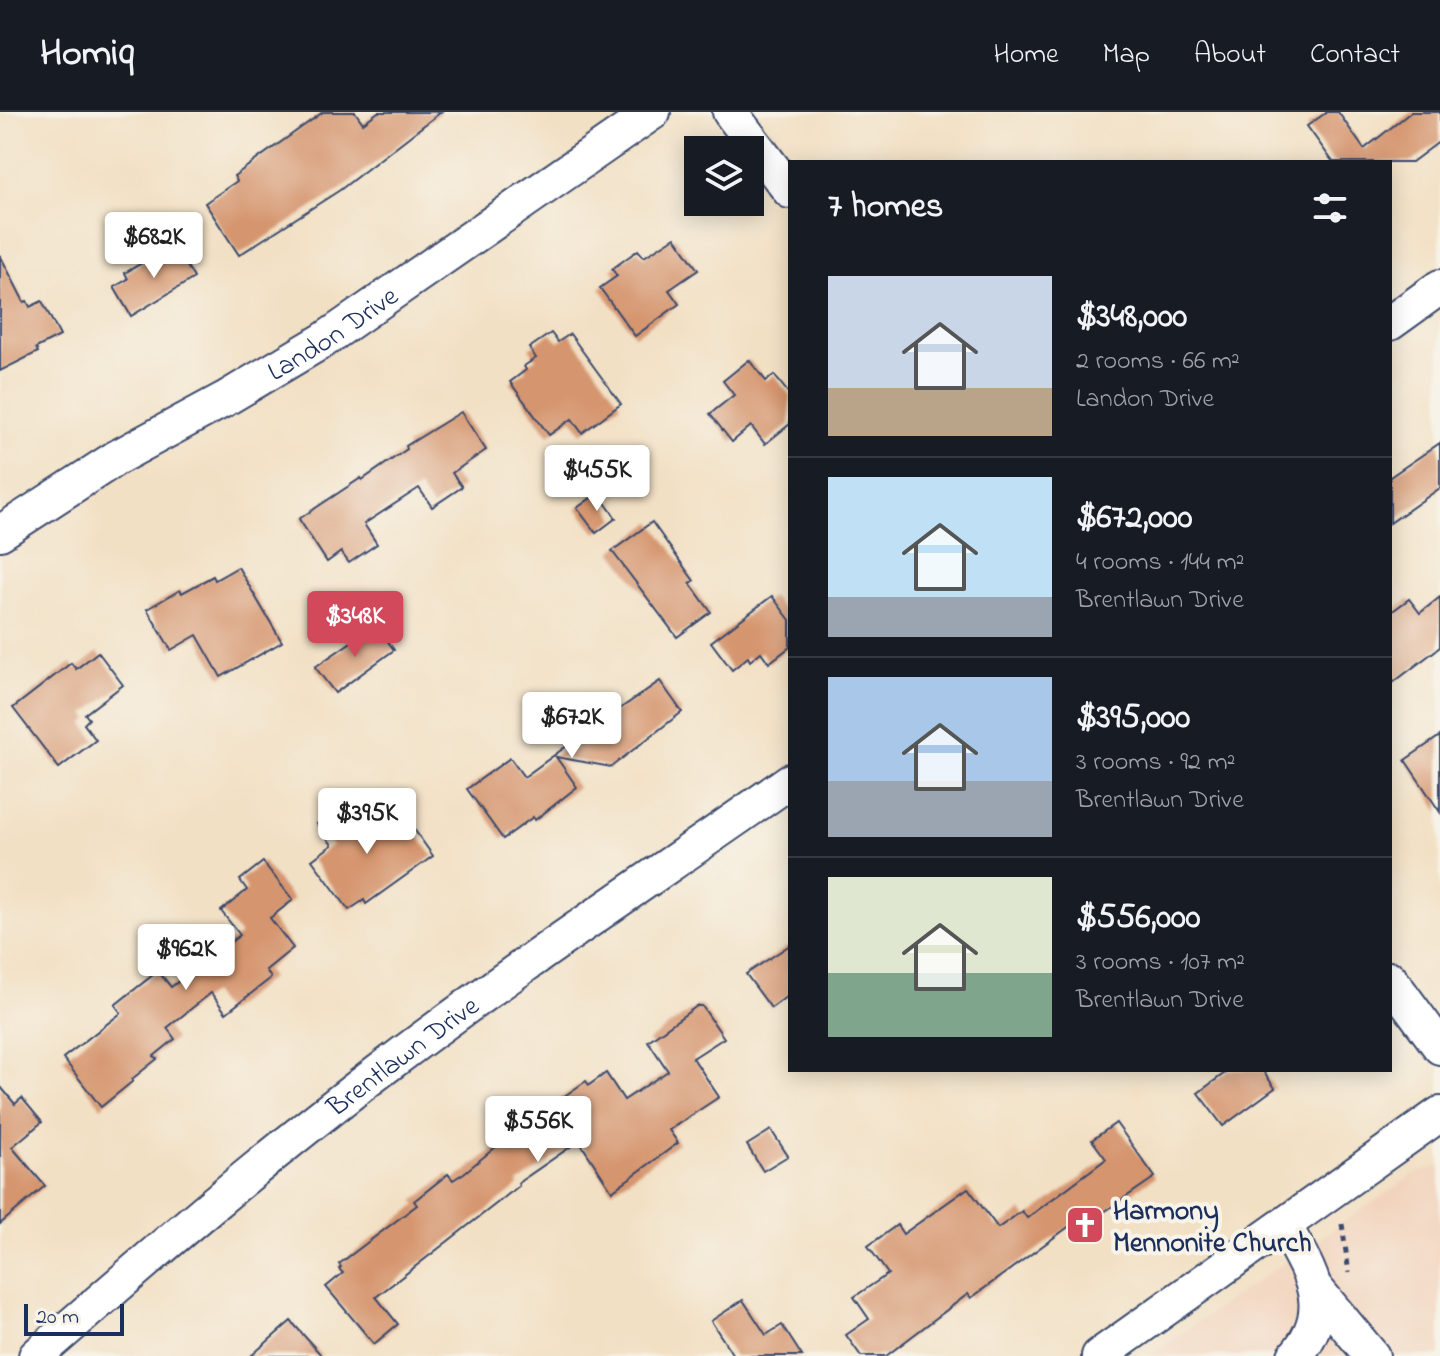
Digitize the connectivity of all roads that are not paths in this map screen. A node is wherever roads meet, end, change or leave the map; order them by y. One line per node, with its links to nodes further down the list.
1 (653, 112): 6 (street, Landon Drive)
2 (730, 112): 3 (street)
3 (788, 188)
4 (1440, 287): 5 (street)
5 (1392, 322)
6 (0, 533)
7 (788, 782): 13 (street, Brentlawn Drive)
8 (1392, 982): 9 (street)
9 (1440, 1047)
10 (1440, 1114): 11 (street)
11 (1284, 1225): 12 (street); 14 (street)
12 (1316, 1289): 15 (street); 16 (street)
13 (36, 1356)
14 (1099, 1356)
15 (1295, 1356)
16 (1372, 1356)

